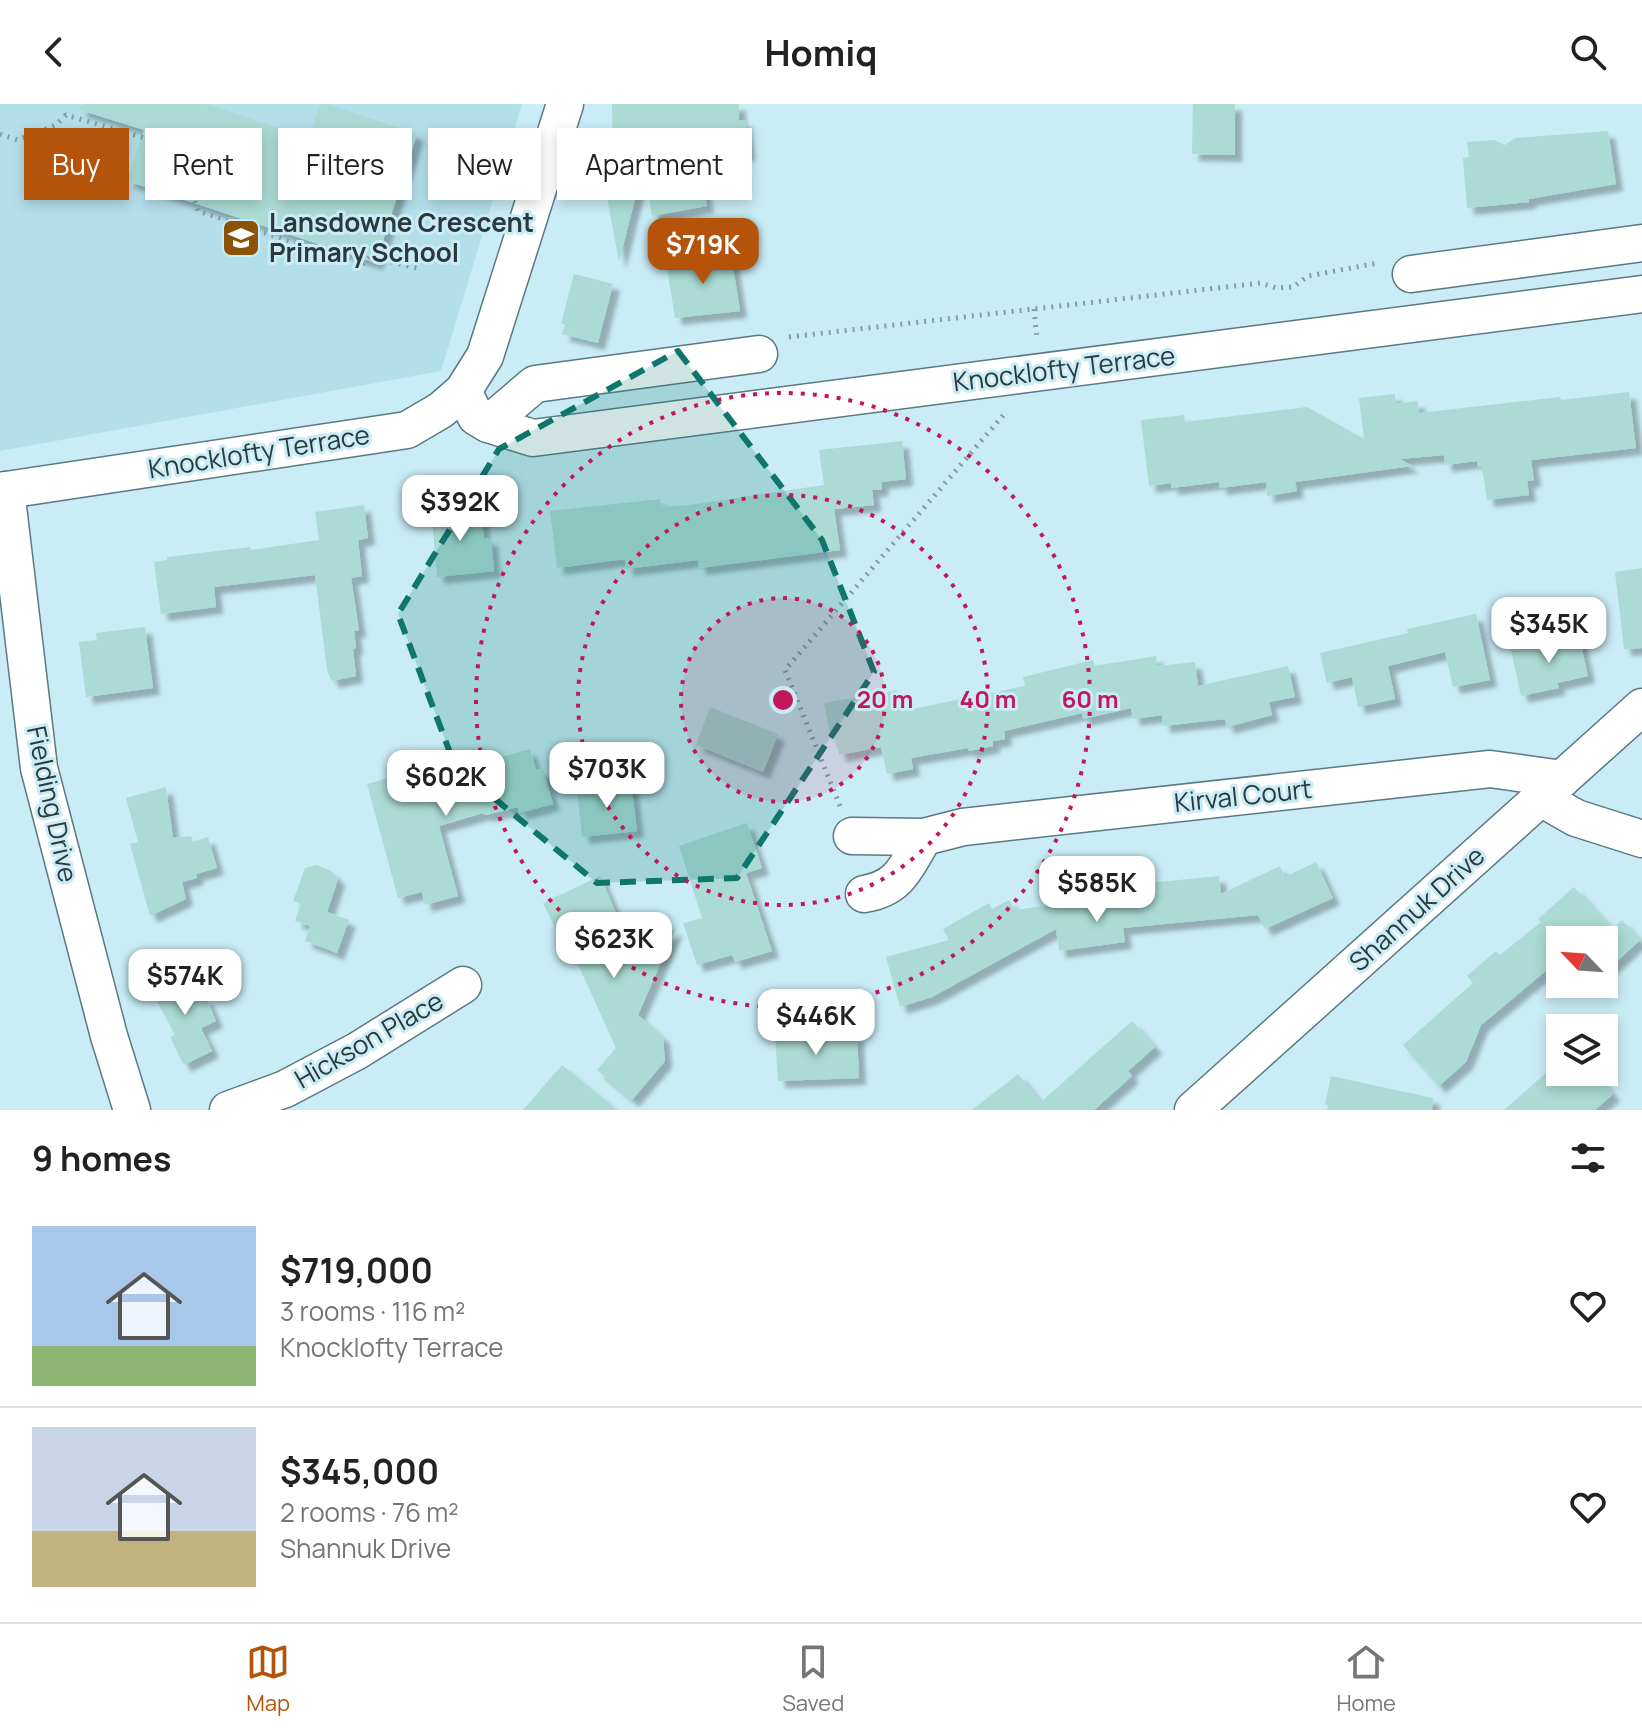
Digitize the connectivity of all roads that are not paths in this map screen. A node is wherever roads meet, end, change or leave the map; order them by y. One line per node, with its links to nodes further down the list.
1 (565, 104): 6 (street, Knocklofty Terrace)
2 (1642, 243): 3 (street)
3 (1411, 274)
4 (1642, 294): 7 (street, Knocklofty Terrace)
5 (759, 354): 7 (street)
6 (463, 391): 7 (street); 8 (street, Knocklofty Terrace)
7 (488, 424)
8 (3, 491): 16 (street, Fielding Drive)
9 (1642, 707): 10 (street, Shannuk Drive)
10 (1552, 788): 12 (street, Kirval Court); 13 (street); 18 (street, Shannuk Drive)
11 (852, 836): 12 (street, Kirval Court)
12 (924, 837): 14 (street)
13 (1642, 839)
14 (864, 894)
15 (463, 985): 17 (street, Hickson Place)
16 (132, 1110)
17 (228, 1110)
18 (1193, 1110)

